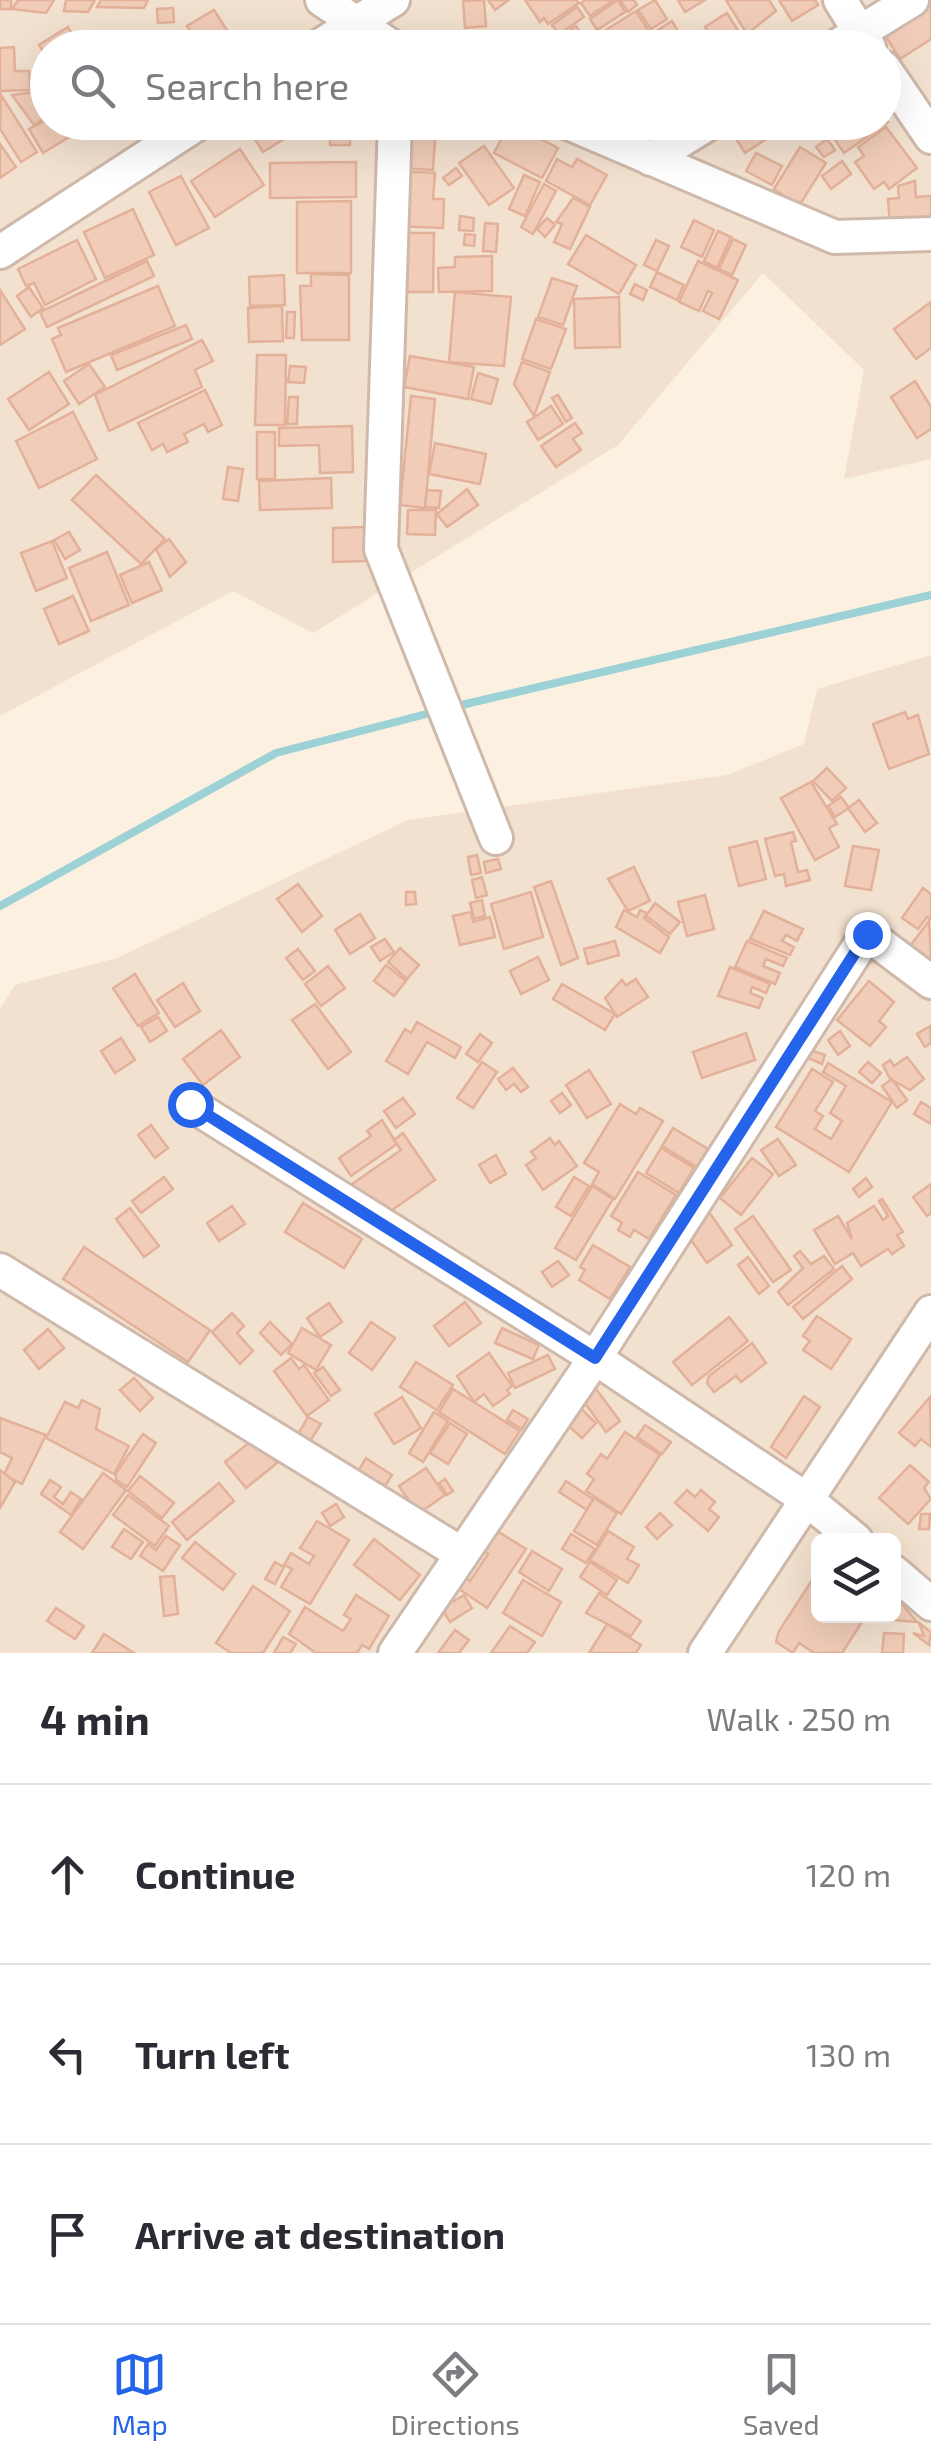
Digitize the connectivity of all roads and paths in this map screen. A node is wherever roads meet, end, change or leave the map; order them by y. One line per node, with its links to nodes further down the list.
1 (322, 0): 5 (street)
2 (393, 0): 5 (street)
3 (840, 0): 8 (street)
4 (912, 0): 9 (street)
5 (358, 21): 6 (street); 7 (street)
6 (344, 30)
7 (370, 30)
8 (850, 30)
9 (871, 30)
10 (901, 93): 11 (street)
11 (931, 137)
12 (172, 140): 18 (street)
13 (394, 140): 19 (street)
14 (608, 140): 16 (street)
15 (682, 140): 16 (street)
16 (652, 159): 17 (street)
17 (931, 234)
18 (0, 252)
19 (496, 838)
20 (931, 982): 24 (street)
21 (190, 1104): 24 (street)
22 (0, 1270): 27 (street)
23 (931, 1312): 25 (street)
24 (595, 1358): 25 (street); 27 (street)
25 (806, 1498): 26 (street); 31 (street)
26 (848, 1533)
27 (462, 1554): 30 (street)
28 (901, 1578): 29 (street)
29 (931, 1604)
30 (395, 1653)
31 (705, 1653)

